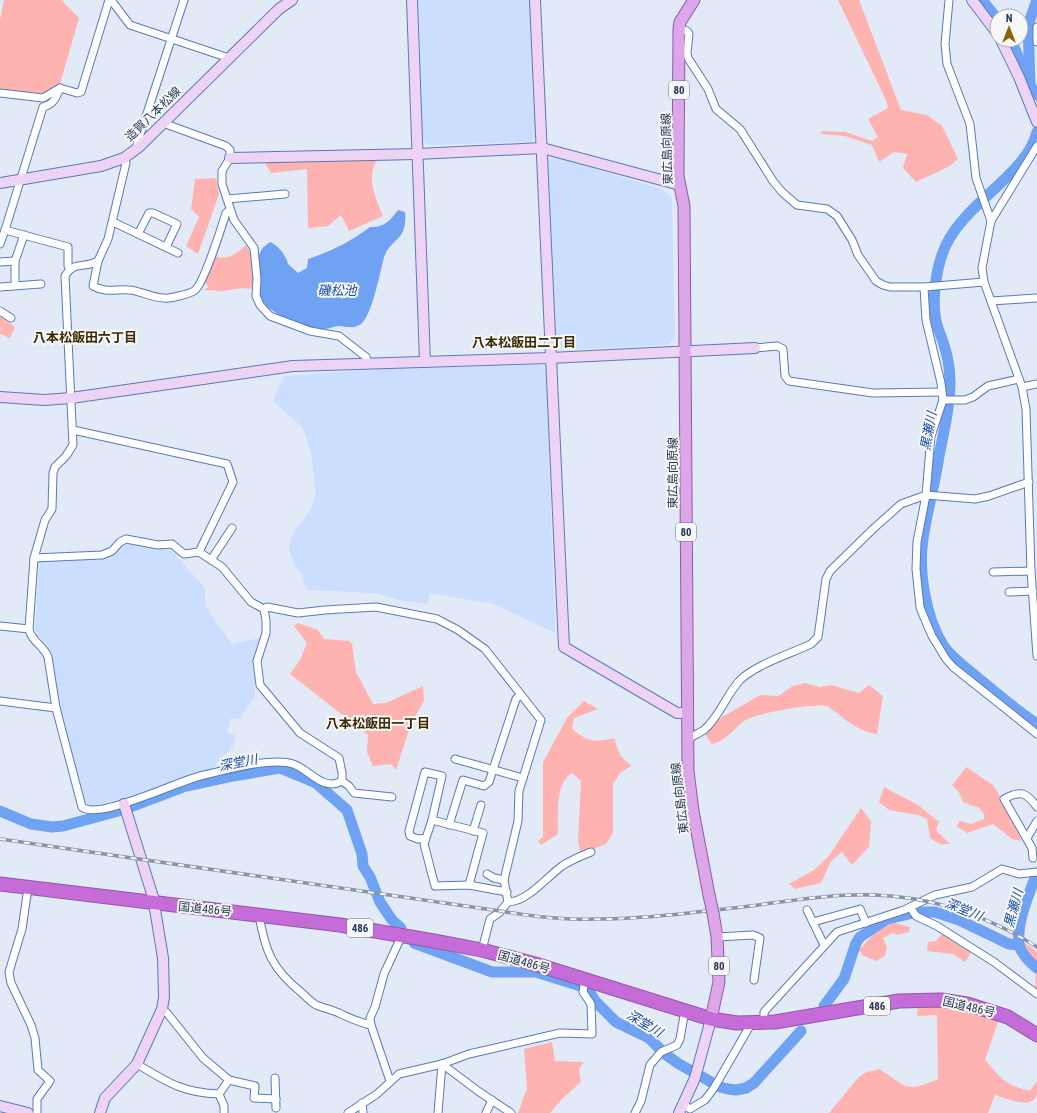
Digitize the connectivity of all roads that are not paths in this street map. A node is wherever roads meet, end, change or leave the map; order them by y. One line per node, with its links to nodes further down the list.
1 (110, 0): 12 (street); 16 (street)
2 (184, 0): 12 (street)
3 (292, 0): 15 (street, 造賀八本松線)
4 (412, 0): 23 (street)
5 (535, 0): 22 (street)
6 (694, 0): 11 (main road, 東広島向原線 / 80)
7 (949, 0): 32 (street)
8 (972, 0): 9 (street)
9 (989, 22)
10 (1037, 26): 13 (street)
11 (679, 29): 28 (main road, 東広島向原線 / 80); 47 (street)
12 (170, 39): 15 (street); 21 (street)
13 (1037, 42)
14 (1005, 48): 18 (street)
15 (228, 58): 19 (street, 造賀八本松線)
16 (60, 88): 17 (street); 26 (street)
17 (0, 93)
18 (1037, 122)
19 (163, 123): 21 (street, 造賀八本松線); 25 (street)
20 (1037, 146): 32 (street)
21 (139, 147): 24 (street, 造賀八本松線)
22 (542, 148): 23 (street); 28 (street); 55 (street)
23 (418, 154): 25 (street); 56 (street)
24 (124, 158): 26 (street, 造賀八本松線); 33 (street)
25 (230, 158): 30 (street)
26 (21, 180): 27 (street, 造賀八本松線); 34 (street)
27 (0, 183)
28 (680, 185): 54 (main road, 東広島向原線 / 80)
29 (285, 194): 30 (street)
30 (227, 199): 31 (street)
31 (230, 210): 41 (street); 57 (street)
32 (991, 221): 44 (street)
33 (112, 222): 35 (street); 41 (street)
34 (5, 230): 36 (street); 37 (street)
35 (138, 234): 38 (street); 38 (street)
36 (24, 235): 40 (street); 43 (street)
37 (0, 244)
38 (166, 247): 39 (street)
39 (178, 253)
40 (15, 261): 42 (street); 46 (street)
41 (98, 261): 43 (street)
42 (0, 262)
43 (70, 269): 63 (street)
44 (984, 282): 47 (street); 50 (street)
45 (41, 284): 46 (street)
46 (15, 285): 48 (street)
47 (926, 287): 61 (street)
48 (0, 288)
49 (1037, 298): 50 (street)
50 (991, 301): 58 (street)
51 (0, 311): 52 (street)
52 (11, 318)
53 (755, 348): 54 (street); 61 (street)
54 (685, 351): 55 (street); 84 (main road, 東広島向原線 / 80)
55 (550, 358): 56 (street); 84 (street)
56 (425, 362): 57 (street)
57 (368, 364): 63 (street)
58 (1019, 379): 60 (street); 64 (street)
59 (1037, 384): 60 (street)
60 (1022, 387): 66 (street)
61 (942, 392): 64 (street)
62 (0, 398): 63 (street)
63 (71, 398): 65 (street)
64 (943, 400): 67 (street)
65 (73, 430): 70 (street); 71 (street)
66 (1029, 482): 67 (street); 69 (street)
67 (926, 495): 85 (street); 86 (street)
68 (232, 528): 72 (street)
69 (1034, 536): 73 (street)
70 (199, 552): 71 (street); 72 (street)
71 (34, 558): 79 (street)
72 (212, 560): 77 (street)
73 (1032, 571): 74 (street); 75 (street)
74 (994, 572)
75 (1033, 591): 76 (street); 80 (street)
76 (1009, 592)
77 (264, 609): 81 (street); 90 (street)
78 (0, 626): 79 (street)
79 (29, 629): 83 (street)
80 (1037, 656)
81 (520, 695): 88 (street); 89 (street)
82 (0, 701): 83 (street)
83 (56, 708): 93 (street)
84 (688, 713): 86 (main road, 東広島向原線 / 80)
85 (1035, 729)
86 (688, 739): 118 (main road, 東広島向原線 / 80, bridge)
87 (455, 759): 88 (street)
88 (492, 771): 89 (street); 97 (street)
89 (523, 778): 105 (street)
90 (342, 781): 91 (street); 93 (street)
91 (392, 797)
92 (481, 805): 98 (street)
93 (125, 807): 110 (street)
94 (1037, 807): 100 (street)
95 (432, 820): 97 (street); 99 (street); 99 (street)
96 (1037, 821): 100 (street)
97 (449, 825): 98 (street)
98 (473, 831): 107 (street)
99 (426, 838): 107 (street)
100 (1027, 838): 102 (street)
101 (591, 852): 111 (street)
102 (1035, 855): 103 (street)
103 (1033, 872): 113 (street)
104 (487, 874): 105 (street)
105 (504, 880): 109 (street)
106 (0, 884): 108 (highway, 国道486号 / 486)
107 (470, 885): 109 (street)
108 (28, 888): 110 (highway, 国道486号 / 486); 144 (street)
109 (507, 892): 111 (street)
110 (153, 902): 114 (highway, 国道486号 / 486); 124 (street)
111 (508, 902): 120 (street)
112 (807, 910): 115 (street)
113 (912, 911): 116 (street); 123 (street)
114 (259, 915): 117 (highway, 国道486号 / 486); 129 (street)
115 (813, 922): 116 (street); 119 (street)
116 (866, 923): 119 (street)
117 (402, 935): 120 (highway, 国道486号 / 486); 129 (street)
118 (717, 937): 121 (street); 126 (main road, 東広島向原線 / 80)
119 (824, 945): 127 (street)
120 (482, 950): 122 (highway, 国道486号 / 486)
121 (754, 980)
122 (584, 984): 125 (highway, 国道486号 / 486); 132 (street)
123 (1037, 994)
124 (162, 1009): 131 (street); 134 (street)
125 (684, 1010): 126 (highway, 国道486号 / 486); 152 (street)
126 (711, 1019): 128 (highway, 国道486号 / 486); 142 (street)
127 (764, 1023): 128 (highway, 国道486号 / 486); 130 (highway, 国道486号 / 486)
128 (751, 1024): 142 (street)
129 (371, 1025): 135 (street)
130 (1037, 1035)
131 (137, 1064): 136 (street); 145 (street)
132 (442, 1064): 135 (street); 138 (street); 149 (street)
133 (275, 1078): 137 (street)
134 (229, 1080): 136 (street); 137 (street)
135 (390, 1080): 139 (street)
136 (219, 1094): 146 (street)
137 (276, 1099): 141 (street)
138 (492, 1100): 150 (street); 151 (street)
139 (362, 1103): 147 (street); 148 (street)
140 (0, 1106): 143 (street)
141 (276, 1108)
142 (686, 1110)
143 (28, 1113)
144 (36, 1113)
145 (100, 1113)
146 (224, 1113)
147 (348, 1113)
148 (363, 1113)
149 (438, 1113)
150 (486, 1113)
151 (511, 1113)
152 (635, 1113)

